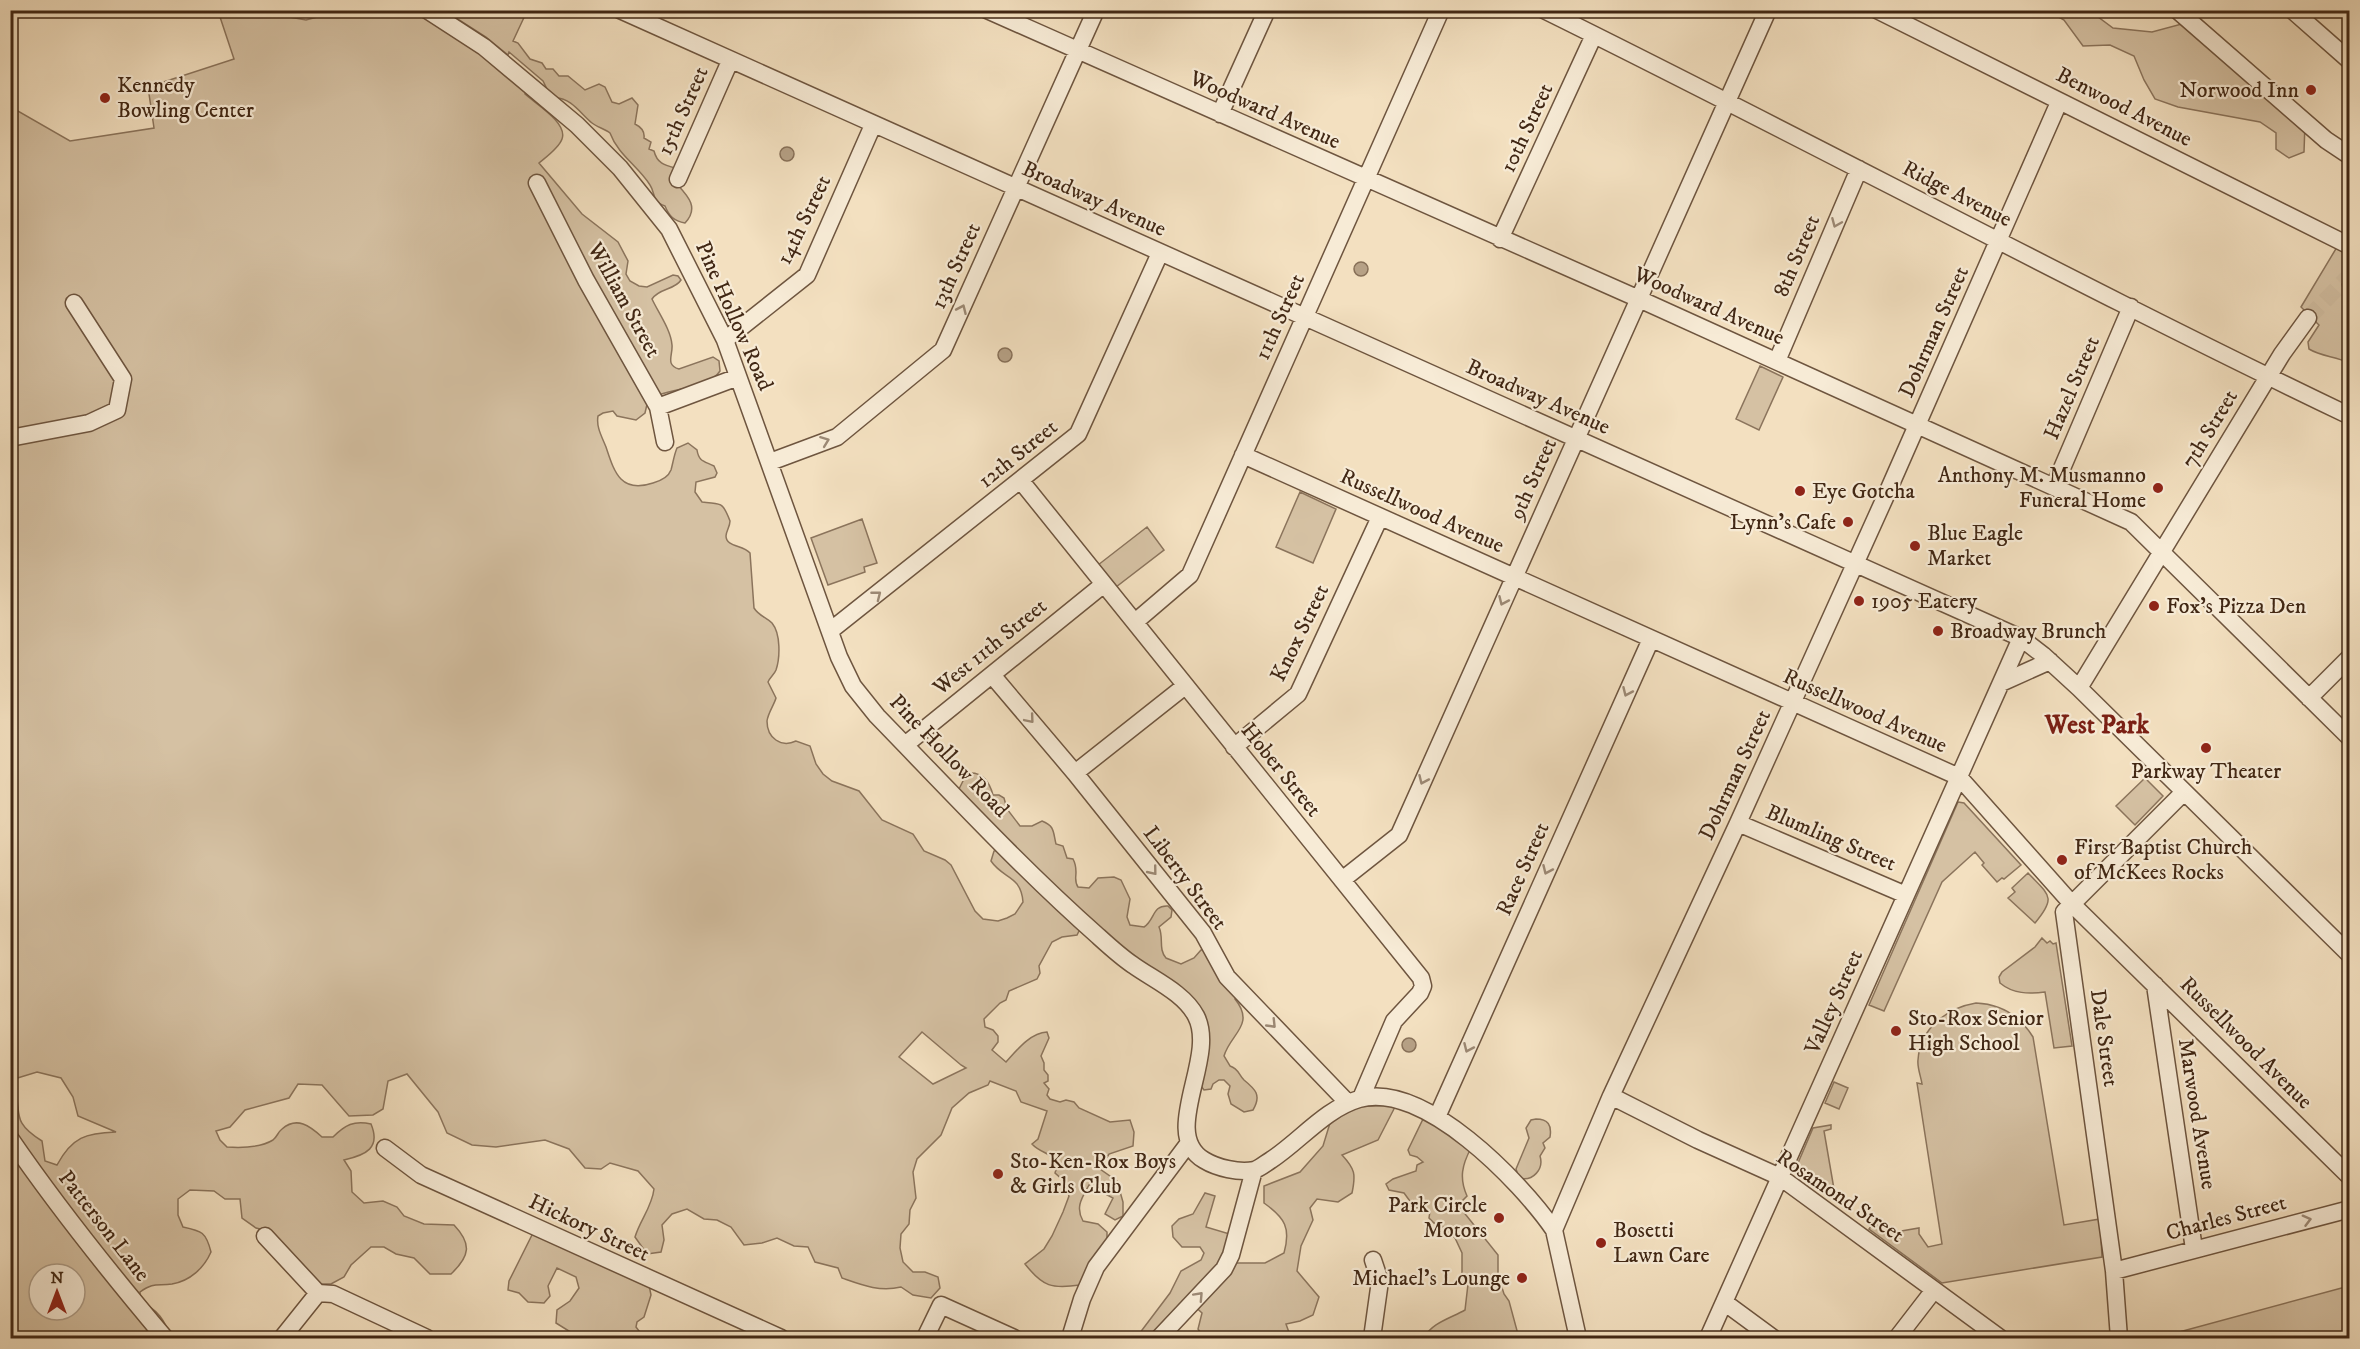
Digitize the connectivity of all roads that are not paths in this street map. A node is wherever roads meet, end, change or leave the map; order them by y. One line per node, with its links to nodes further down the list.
1 (427, 10): 35 (street, Pine Hollow Road)
2 (620, 10): 14 (street, Broadway Avenue)
3 (987, 10): 13 (street, Woodward Avenue)
4 (1096, 10): 13 (street, 13th Street)
5 (1267, 10): 18 (street)
6 (1440, 10): 23 (street, 11th Street)
7 (1544, 10): 12 (street, Ridge Avenue)
8 (1768, 10): 16 (street, 9th Street)
9 (1877, 10): 28 (street, Benwood Avenue)
10 (2177, 10): 20 (street)
11 (2292, 10): 15 (street)
12 (1594, 35): 16 (street, Ridge Avenue); 26 (street, 10th Street)
13 (1078, 51): 18 (street, Woodward Avenue); 25 (street, 13th Street)
14 (730, 61): 19 (street, Broadway Avenue); 22 (street, 15th Street)
15 (2349, 61)
16 (1728, 101): 21 (street, Ridge Avenue); 30 (street, 9th Street)
17 (2056, 108): 27 (street, Dohrman Street)
18 (1220, 114): 23 (street, Woodward Avenue)
19 (873, 125): 25 (street, Broadway Avenue); 35 (street, 14th Street)
20 (2349, 156)
21 (1859, 169): 27 (street, Ridge Avenue); 36 (street, 8th Street, one-way to 36)
22 (678, 179)
23 (1365, 179): 26 (street, Woodward Avenue); 33 (street, 11th Street)
24 (537, 183): 39 (street, William Street)
25 (1016, 189): 29 (street, Broadway Avenue); 46 (street, 13th Street, one-way to 25)
26 (1500, 239): 30 (street, Woodward Avenue)
27 (1999, 241): 32 (street, Ridge Avenue); 41 (street, Dohrman Street)
28 (2349, 246)
29 (1160, 253): 33 (street, Broadway Avenue); 47 (street, 12th Street)
30 (1639, 299): 36 (street, Woodward Avenue); 43 (street, 9th Street)
31 (74, 303): 42 (street)
32 (2131, 307): 37 (street, Ridge Avenue); 48 (street, Hazel Street)
33 (1304, 317): 43 (street, Broadway Avenue); 45 (street, 11th Street)
34 (2308, 318): 37 (street, 7th Street)
35 (725, 340): 38 (street, Pine Hollow Road)
36 (1777, 361): 41 (street, Woodward Avenue)
37 (2268, 376): 40 (street, Ridge Avenue); 50 (street, 7th Street)
38 (738, 377): 39 (street); 46 (street, Pine Hollow Road)
39 (658, 407): 44 (street, William Street)
40 (2349, 416)
41 (1917, 426): 48 (street, Woodward Avenue); 51 (street, Dohrman Street)
42 (10, 438)
43 (1576, 438): 51 (street, Broadway Avenue); 52 (street, 9th Street)
44 (665, 442)
45 (1243, 455): 49 (street, Russellwood Avenue); 54 (street, 11th Street)
46 (770, 462): 55 (street, Pine Hollow Road)
47 (1021, 481): 53 (street, Hober Street); 55 (street, 12th Street, one-way to 47)
48 (2054, 487): 50 (street, Woodward Avenue)
49 (1380, 517): 52 (street, Russellwood Avenue); 68 (street, Knox Street)
50 (2161, 552): 63 (street, 7th Street); 64 (street, Woodward Avenue)
51 (1856, 564): 56 (street, Broadway Avenue); 65 (street, Dohrman Street)
52 (1514, 577): 57 (street, Russellwood Avenue); 73 (street, 9th Street, one-way to 73)
53 (1104, 584): 54 (street, Hober Street); 60 (street, West 11th Street)
54 (1135, 622): 62 (street, Hober Street)
55 (830, 631): 67 (street, Pine Hollow Road)
56 (2021, 638): 59 (street, Broadway Avenue); 61 (street, Valley Street)
57 (1651, 639): 65 (street, Russellwood Avenue); 80 (street, Race Street, one-way to 80)
58 (2349, 657): 64 (street)
59 (2050, 661): 61 (street); 63 (street, Broadway Avenue)
60 (992, 675): 67 (street, West 11th Street); 69 (street, Liberty Street, one-way to 69)
61 (2001, 684): 70 (street, Valley Street)
62 (1185, 686): 68 (street, Hober Street); 69 (street)
63 (2079, 687): 71 (street, Broadway Avenue)
64 (2309, 698): 66 (street, Woodward Avenue)
65 (1792, 702): 70 (street, Russellwood Avenue); 72 (street, Dohrman Street)
66 (2349, 738)
67 (905, 745): 82 (street, Pine Hollow Road)
68 (1234, 747): 73 (street, Hober Street)
69 (1075, 773): 79 (street, Liberty Street, one-way to 79)
70 (1959, 777): 74 (street, Valley Street); 75 (street, Russellwood Avenue)
71 (2184, 792): 75 (street); 76 (street, Broadway Avenue)
72 (1738, 823): 74 (street, Blumling Street); 78 (street, Dohrman Street)
73 (1342, 880): 79 (street, Hober Street)
74 (1906, 895): 85 (street, Valley Street)
75 (2072, 904): 77 (street, Russellwood Avenue); 92 (street, Dale Street)
76 (2349, 955)
77 (2155, 985): 86 (street, Russellwood Avenue); 90 (street, Marwood Avenue)
78 (1611, 1096): 85 (street, Rosamond Street); 88 (street, Dohrman Street)
79 (1355, 1101): 80 (street); 84 (street)
80 (1437, 1117): 88 (street)
81 (10, 1138): 96 (street, Patterson Lane)
82 (1188, 1144): 84 (street); 102 (street)
83 (385, 1148): 99 (street, Hickory Street)
84 (1254, 1170): 103 (street, one-way to 84)
85 (1780, 1177): 93 (street, Rosamond Street); 95 (street, Valley Street)
86 (2349, 1177)
87 (2349, 1209): 90 (street, Charles Street, one-way to 87)
88 (1554, 1230): 105 (street)
89 (265, 1236): 94 (street)
90 (2194, 1249): 92 (street, Charles Street)
91 (1373, 1260): 104 (street)
92 (2114, 1271): 110 (street, Dale Street)
93 (1934, 1290): 108 (street); 109 (street, Rosamond Street)
94 (318, 1293): 97 (street); 98 (street)
95 (1724, 1302): 106 (street, Valley Street); 107 (street)
96 (165, 1338)
97 (282, 1338)
98 (427, 1338)
99 (781, 1338)
100 (926, 1338): 101 (street)
101 (1014, 1338)
102 (1071, 1338)
103 (1159, 1338)
104 (1372, 1338)
105 (1578, 1338)
106 (1708, 1338)
107 (1773, 1338)
108 (1896, 1338)
109 (2000, 1338)
110 (2119, 1338)

